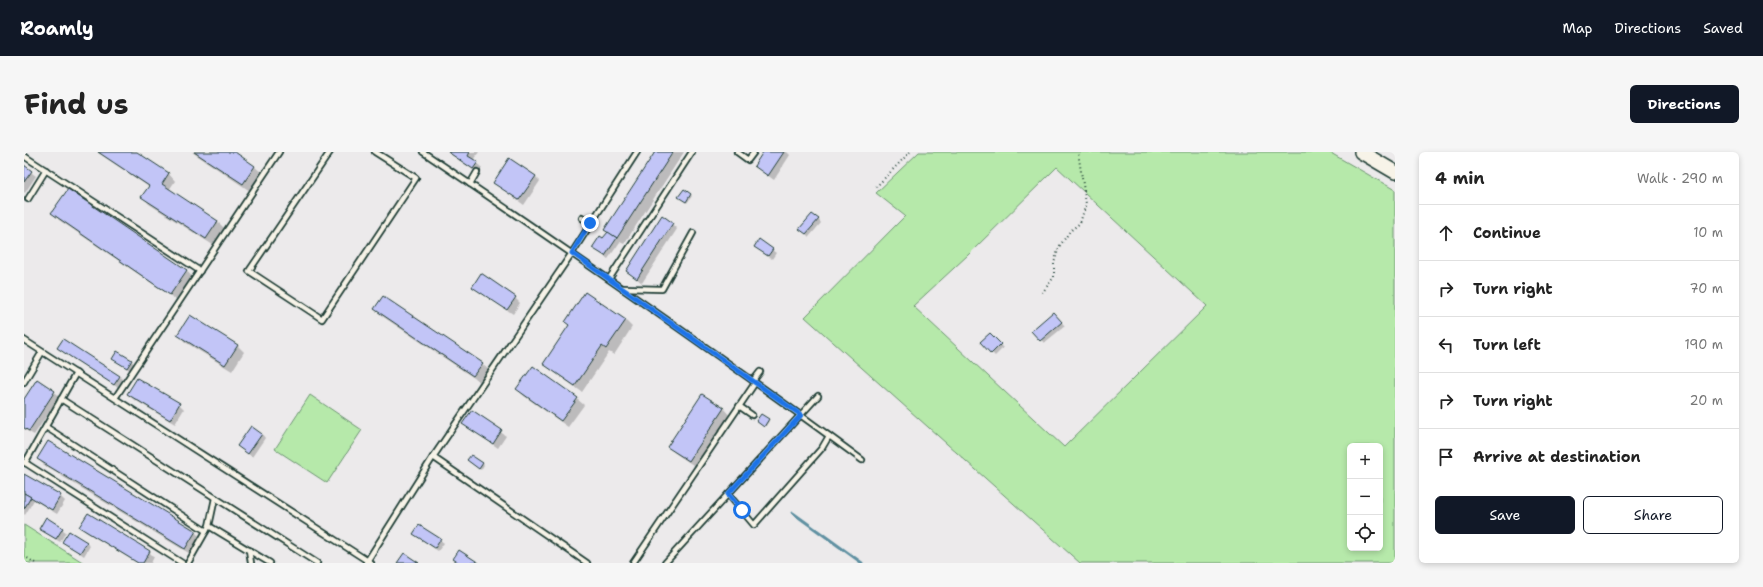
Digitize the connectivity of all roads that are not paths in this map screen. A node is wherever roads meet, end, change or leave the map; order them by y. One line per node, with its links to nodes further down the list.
1 (279, 152): 20 (lane)
2 (330, 152): 3 (lane)
3 (376, 152)
4 (423, 152): 14 (lane)
5 (637, 152): 17 (lane)
6 (692, 152): 21 (lane)
7 (737, 152): 8 (lane)
8 (754, 152)
9 (1361, 152): 13 (street)
10 (24, 156): 11 (lane)
11 (46, 170): 15 (lane); 20 (lane)
12 (477, 172): 14 (lane)
13 (1395, 172)
14 (470, 184): 19 (lane)
15 (28, 199)
16 (582, 218): 17 (lane)
17 (590, 223): 19 (lane)
18 (693, 233): 22 (lane)
19 (572, 253): 21 (lane); 38 (lane)
20 (200, 271): 31 (lane)
21 (609, 279): 22 (lane)
22 (622, 288): 29 (lane)
23 (25, 342): 24 (lane)
24 (42, 352): 26 (lane); 27 (lane)
25 (760, 372): 29 (lane)
26 (76, 373): 31 (lane); 32 (lane)
27 (26, 376): 28 (lane)
28 (24, 382)
29 (754, 382): 33 (lane); 35 (lane)
30 (818, 396): 35 (lane)
31 (115, 398): 46 (lane)
32 (61, 399): 36 (lane); 42 (lane)
33 (739, 406): 34 (lane); 53 (lane)
34 (752, 415)
35 (801, 415): 37 (lane); 41 (lane)
36 (46, 427): 40 (lane); 44 (lane)
37 (830, 436): 39 (lane); 41 (lane)
38 (433, 457): 46 (lane); 52 (lane)
39 (862, 460)
40 (24, 463): 47 (lane)
41 (728, 494): 54 (lane)
42 (215, 498): 43 (lane); 51 (lane)
43 (209, 526): 44 (lane); 45 (lane)
44 (206, 531): 48 (lane)
45 (249, 550): 49 (lane); 50 (lane)
46 (368, 562)
47 (182, 563)
48 (188, 563)
49 (251, 563)
50 (270, 563)
51 (317, 563)
52 (587, 563)
53 (633, 563)
54 (665, 563)

